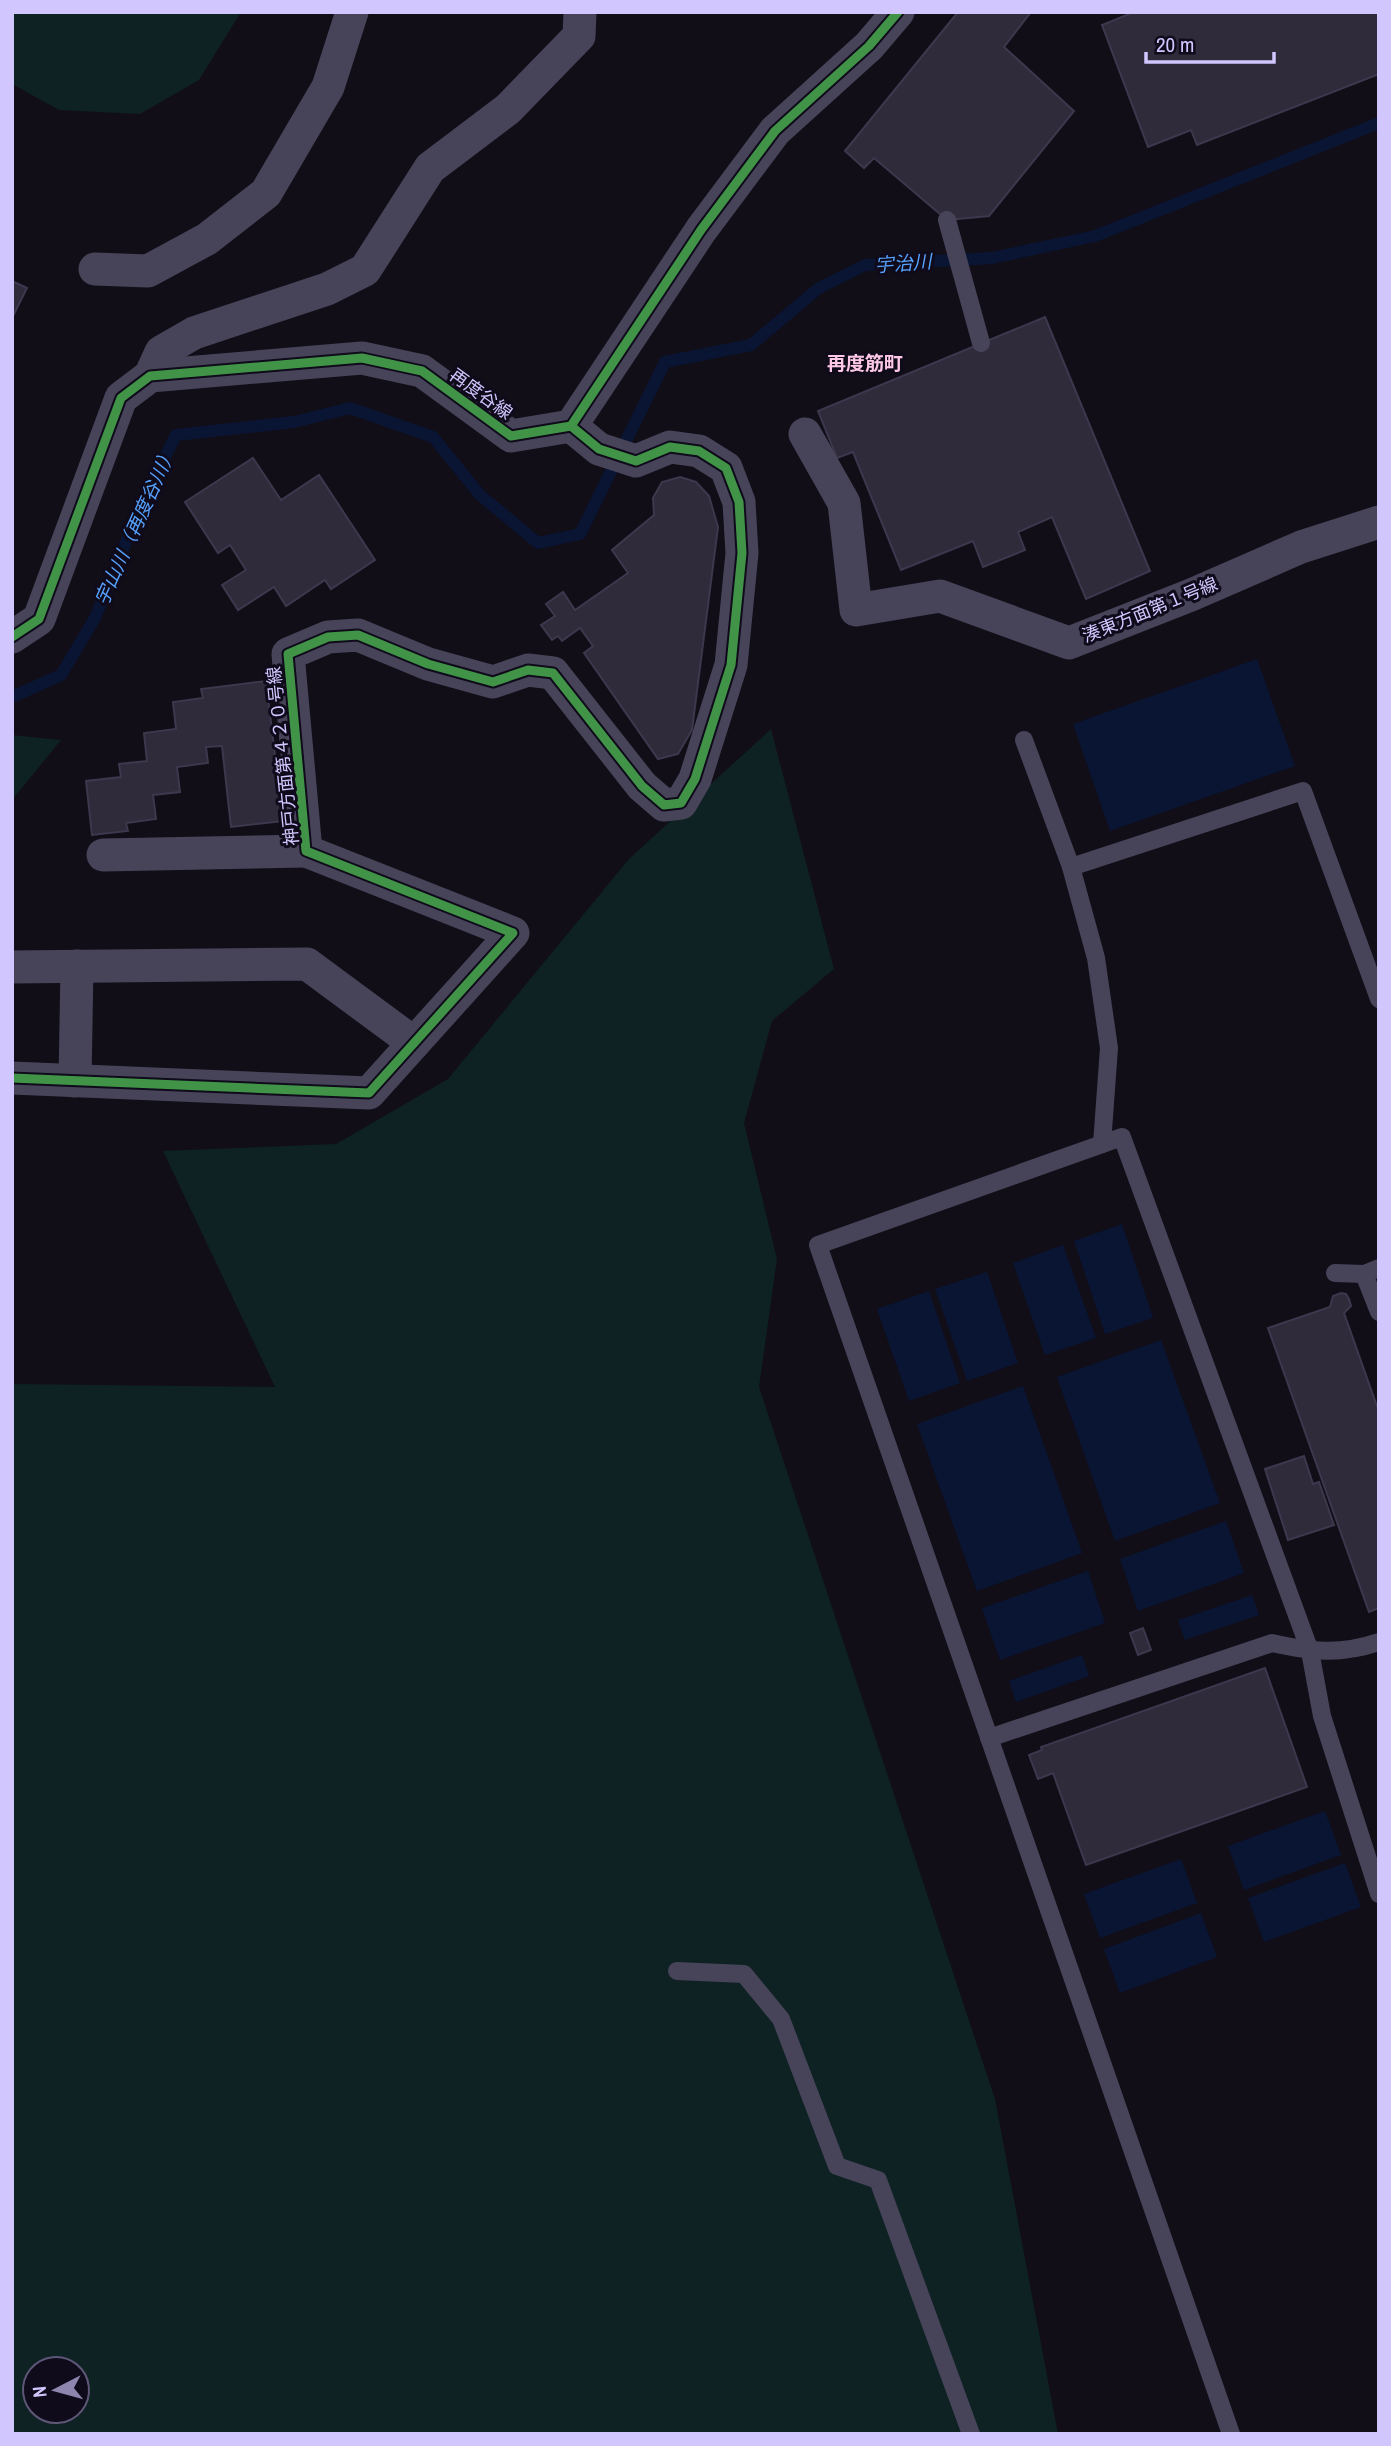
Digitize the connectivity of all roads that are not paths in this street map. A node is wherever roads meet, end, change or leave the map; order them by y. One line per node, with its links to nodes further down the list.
1 (352, 12): 5 (street)
2 (580, 12): 7 (street)
3 (898, 12): 8 (street)
4 (947, 220): 6 (lane)
5 (95, 269)
6 (981, 343)
7 (150, 376): 8 (street, 再度谷線); 11 (street)
8 (571, 426): 13 (street, 神戸方面第４２０号線)
9 (804, 434): 10 (street, 湊東方面第１号線)
10 (1379, 522)
11 (12, 637)
12 (1024, 740): 15 (lane)
13 (306, 851): 14 (street); 19 (street, 神戸方面第４２０号線)
14 (103, 855)
15 (1071, 867): 18 (lane); 22 (lane)
16 (76, 966): 17 (street); 19 (street); 21 (street)
17 (12, 967)
18 (1379, 999)
19 (414, 1043): 21 (street, 神戸方面第４２０号線)
20 (12, 1078): 21 (street, 神戸方面第４２０号線)
21 (75, 1081)
22 (1102, 1144): 27 (lane); 28 (lane)
23 (1372, 1271): 24 (lane); 25 (lane)
24 (1335, 1273)
25 (1379, 1312)
26 (1379, 1642): 27 (lane)
27 (1310, 1651): 28 (lane); 29 (lane)
28 (989, 1738): 32 (lane)
29 (1379, 1894)
30 (677, 1971): 31 (lane)
31 (971, 2434)
32 (1231, 2434)

